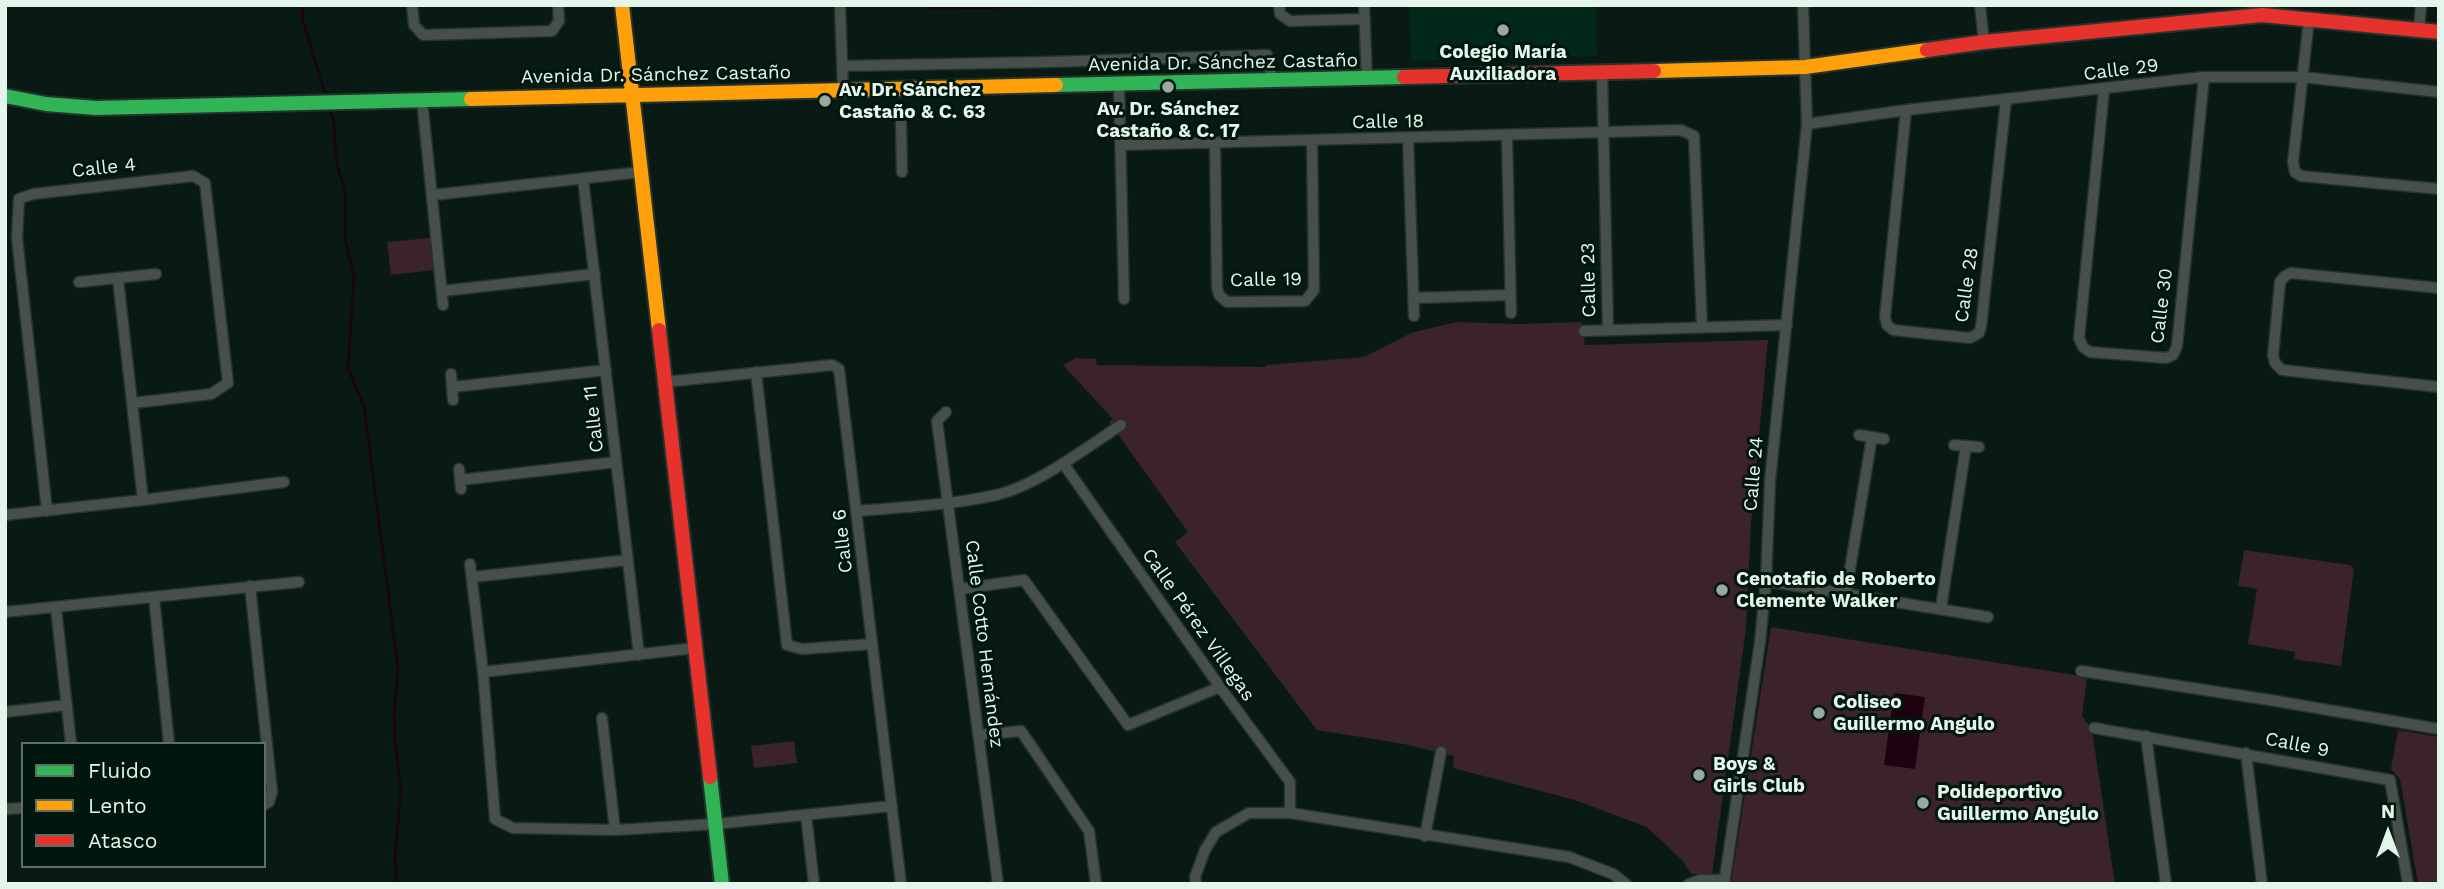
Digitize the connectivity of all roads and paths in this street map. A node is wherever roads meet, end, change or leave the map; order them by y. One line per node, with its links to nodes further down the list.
1 (412, 5): 2 (street)
2 (558, 5)
3 (622, 5): 26 (street)
4 (840, 5): 15 (street)
5 (1279, 5): 10 (street)
6 (1364, 5): 10 (street)
7 (1803, 5): 16 (street, Calle 24)
8 (1980, 5): 14 (street)
9 (2421, 5): 12 (street)
10 (1365, 19): 20 (street)
11 (2309, 19): 12 (street, Avenida Dr. Sánchez Castaño); 14 (street, Avenida Dr. Sánchez Castaño); 19 (street)
12 (2419, 31): 13 (street, Avenida Dr. Sánchez Castaño)
13 (2439, 32)
14 (1983, 42): 16 (street, Avenida Dr. Sánchez Castaño)
15 (842, 66): 21 (street); 23 (street)
16 (1805, 66): 17 (street, Avenida Dr. Sánchez Castaño); 32 (street, Calle 24)
17 (1601, 72): 20 (street, Avenida Dr. Sánchez Castaño); 33 (street, Calle 23)
18 (2204, 78): 19 (street, Calle 29); 24 (street, Calle 29); 24 (street, Calle 30)
19 (2302, 78): 25 (street, Calle 29); 42 (street)
20 (1367, 79): 21 (street, Avenida Dr. Sánchez Castaño)
21 (1272, 81): 22 (street, Avenida Dr. Sánchez Castaño)
22 (1119, 84): 23 (street, Avenida Dr. Sánchez Castaño); 38 (street)
23 (842, 90): 26 (street, Avenida Dr. Sánchez Castaño)
24 (2104, 90): 29 (street, Calle 29)
25 (2439, 92)
26 (632, 94): 28 (street, Avenida Dr. Sánchez Castaño); 39 (street)
27 (5, 96): 28 (street, Avenida Dr. Sánchez Castaño)
28 (422, 100): 43 (street)
29 (2006, 100): 30 (street, Calle 29); 30 (street, Calle 28)
30 (1906, 110): 32 (street, Calle 29)
31 (901, 123): 40 (street)
32 (1807, 124): 56 (street, Calle 24)
33 (1603, 131): 34 (street, Calle 18); 57 (street, Calle 18); 58 (street, Calle 23)
34 (1507, 136): 35 (street, Calle 18); 49 (street)
35 (1408, 138): 36 (street, Calle 18); 51 (street)
36 (1312, 141): 37 (street, Calle 18); 37 (street, Calle 19)
37 (1215, 144): 38 (street, Calle 18)
38 (1121, 145): 52 (street)
39 (641, 172): 41 (street); 63 (street)
40 (902, 172)
41 (583, 179): 43 (street); 45 (street, Calle 11)
42 (2439, 189)
43 (433, 195): 50 (street)
44 (156, 274): 46 (street)
45 (595, 274): 50 (street); 60 (street, Calle 11)
46 (118, 279): 47 (street); 67 (street)
47 (79, 282)
48 (2439, 288): 65 (street)
49 (1510, 289): 51 (street); 54 (street)
50 (442, 291): 53 (street)
51 (1413, 298): 55 (street)
52 (1124, 299)
53 (443, 304)
54 (1511, 313)
55 (1414, 316)
56 (1787, 325): 57 (street, Calle 23); 88 (street, Calle 24)
57 (1702, 326): 58 (street, Calle 23)
58 (1608, 329): 59 (street)
59 (1584, 331)
60 (606, 370): 64 (street); 76 (street, Calle 11)
61 (756, 372): 63 (street, Calle 6); 83 (street, Calle 6); 98 (street)
62 (451, 374): 64 (street)
63 (665, 382): 99 (street)
64 (453, 387): 66 (street)
65 (2439, 387)
66 (453, 400)
67 (134, 403): 80 (street); 82 (street, Calle 4)
68 (946, 412): 81 (street, Calle Cotto Hernández)
69 (1121, 425): 77 (street)
70 (1859, 435): 71 (street)
71 (1871, 437): 72 (street); 92 (street)
72 (1884, 439)
73 (1954, 445): 74 (street)
74 (1966, 446): 75 (street); 95 (street)
75 (1979, 447)
76 (616, 462): 78 (street); 85 (street, Calle 11)
77 (1063, 463): 81 (street); 103 (street, Calle Pérez Villegas)
78 (460, 479)
79 (284, 482): 80 (street)
80 (144, 500): 82 (street)
81 (948, 502): 83 (street); 91 (street, Calle Cotto Hernández)
82 (47, 511): 84 (street)
83 (858, 511): 98 (street, Calle 6)
84 (5, 515)
85 (628, 560): 87 (street); 100 (street, Calle 11)
86 (470, 564): 87 (street)
87 (473, 577): 102 (street)
88 (1766, 581): 92 (street); 123 (street, Calle 24)
89 (299, 582): 90 (street)
90 (250, 586): 93 (street); 115 (street)
91 (960, 589): 103 (street); 109 (street, Calle Cotto Hernández)
92 (1846, 593): 95 (street)
93 (154, 597): 94 (street); 112 (street)
94 (56, 608): 96 (street); 104 (street)
95 (1941, 608): 97 (street)
96 (5, 612)
97 (1989, 617)
98 (872, 644): 116 (street, Calle 6)
99 (695, 648): 100 (street); 119 (street)
100 (639, 654): 102 (street)
101 (2081, 671): 108 (street)
102 (483, 672): 120 (street)
103 (1220, 687): 117 (street, Calle Pérez Villegas)
104 (67, 705): 105 (street); 111 (street)
105 (5, 712)
106 (602, 718): 120 (street)
107 (2094, 728): 110 (street, Calle 9)
108 (2439, 729)
109 (979, 735): 127 (street, Calle Cotto Hernández); 128 (street)
110 (2146, 736): 114 (street, Calle 9); 133 (street)
111 (71, 742)
112 (169, 742)
113 (1441, 752): 121 (street)
114 (2246, 753): 134 (street); 135 (street, Calle 9)
115 (266, 804)
116 (892, 806): 118 (street); 126 (street, Calle 6)
117 (1290, 813): 121 (street); 129 (street)
118 (806, 815): 119 (street); 125 (street)
119 (715, 824): 120 (street); 124 (street)
120 (615, 830)
121 (1425, 836): 122 (street)
122 (1613, 874): 130 (street); 131 (street)
123 (1724, 882): 132 (street)
124 (722, 884)
125 (814, 884)
126 (901, 884)
127 (998, 884)
128 (1096, 884)
129 (1196, 884)
130 (1607, 884)
131 (1626, 884)
132 (1689, 884)
133 (2166, 884)
134 (2262, 884)
135 (2408, 884)

